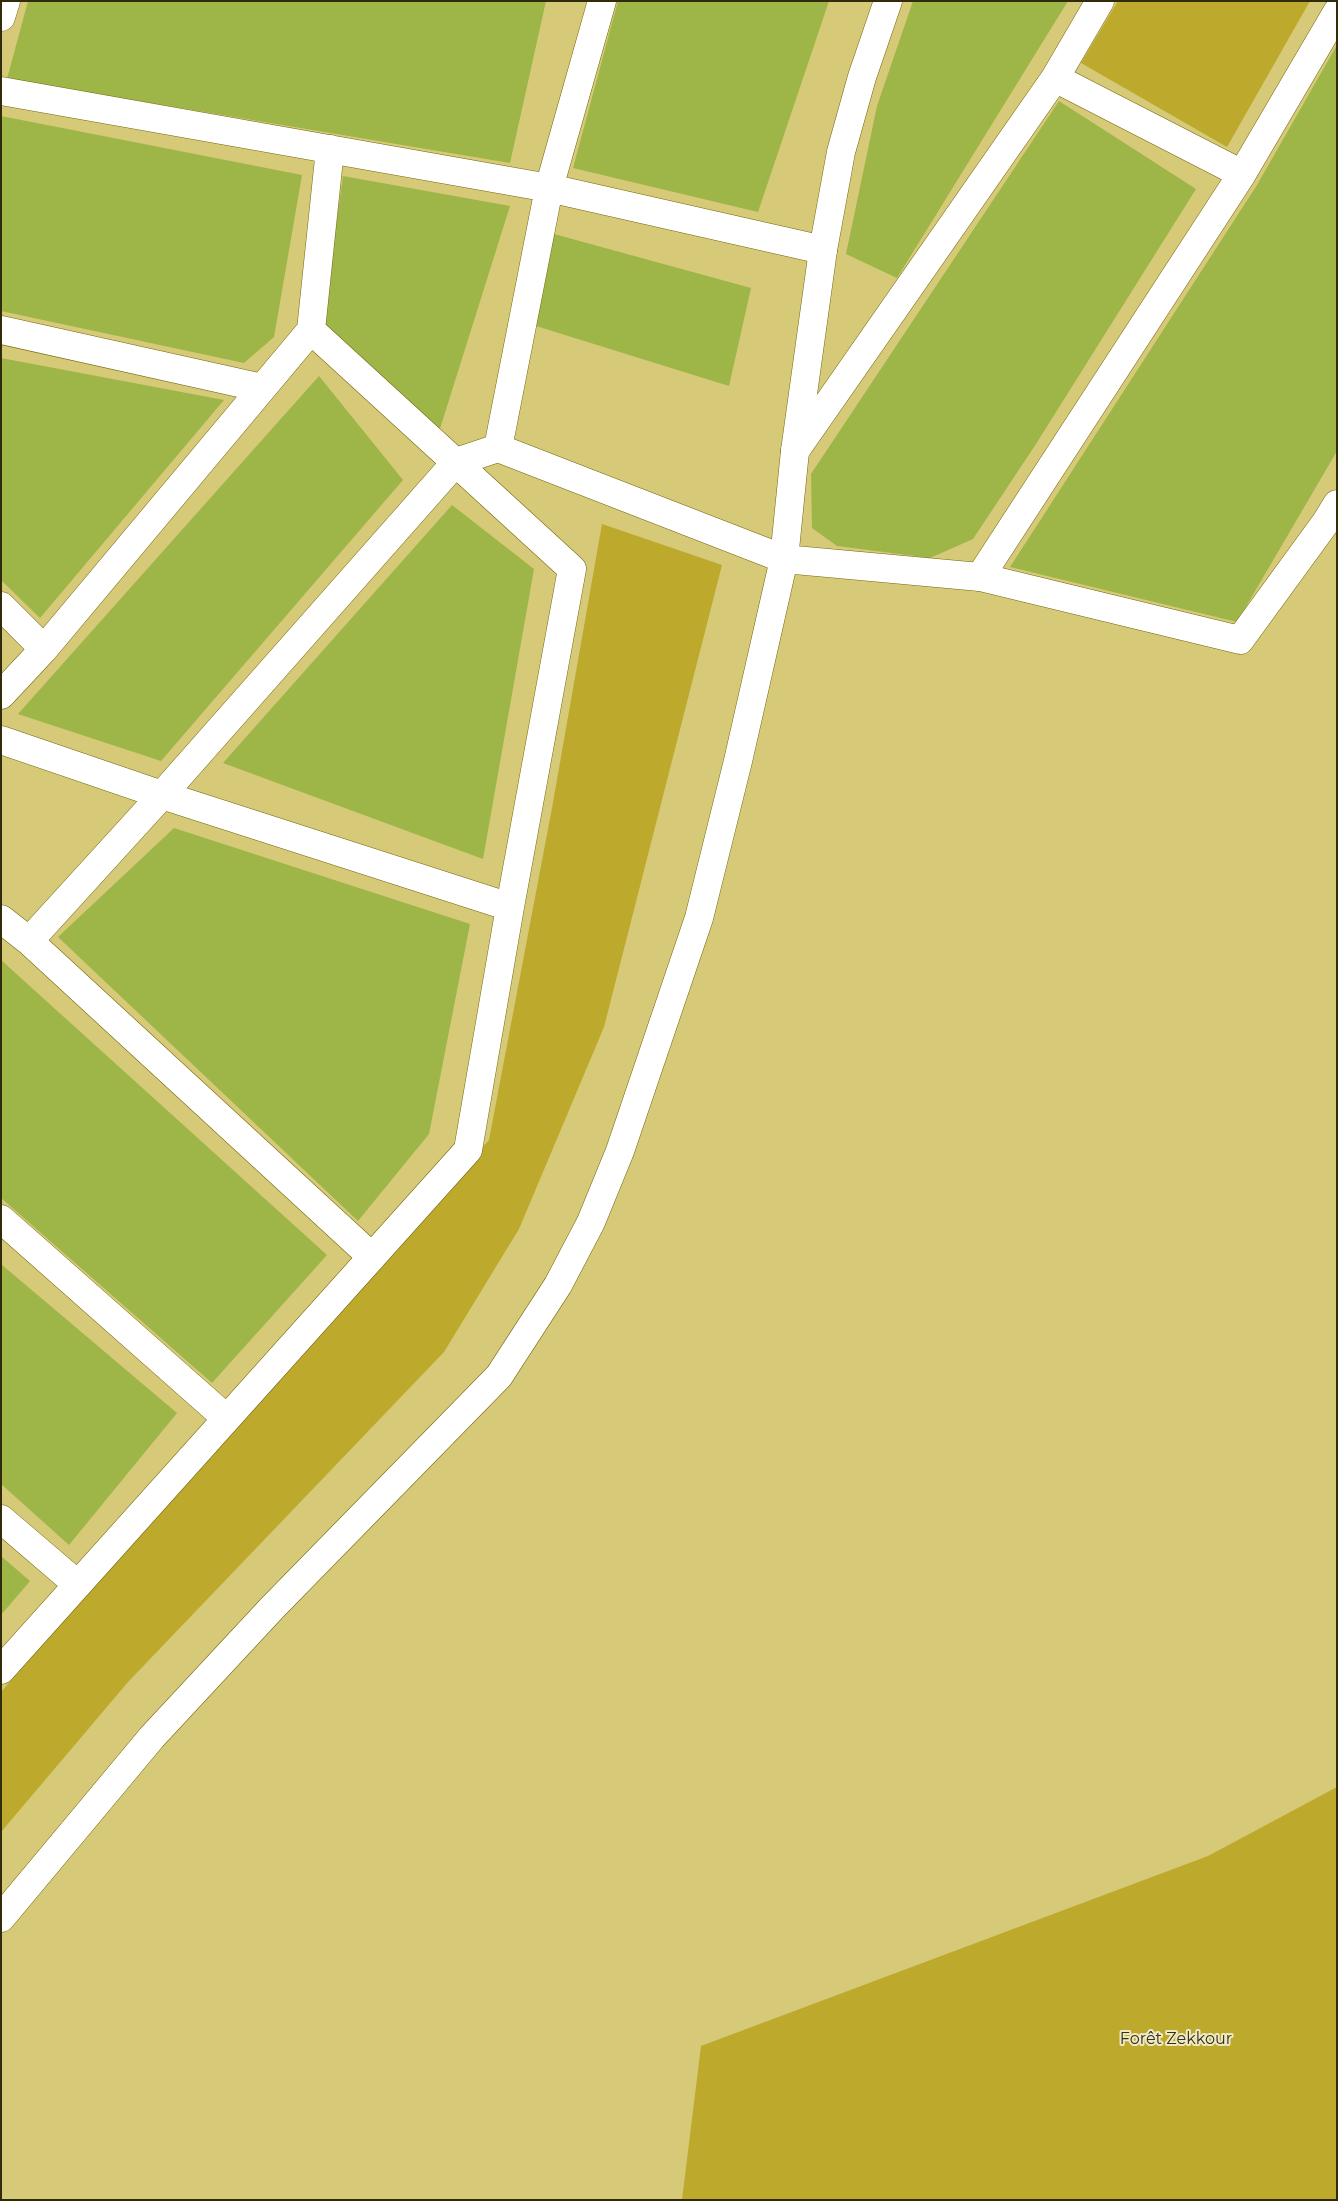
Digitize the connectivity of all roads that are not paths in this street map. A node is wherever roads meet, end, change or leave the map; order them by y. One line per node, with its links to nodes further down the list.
1 (6, 1): 6 (street)
2 (602, 1): 11 (street)
3 (888, 1): 12 (street)
4 (1100, 1): 7 (street)
5 (1337, 12): 10 (street)
6 (1, 17)
7 (1055, 78): 10 (street); 17 (street)
8 (1, 91): 9 (street)
9 (330, 149): 11 (street); 14 (street)
10 (1242, 174): 21 (street)
11 (549, 188): 12 (street); 16 (street)
12 (823, 250): 17 (street)
13 (1, 330): 15 (street)
14 (311, 330): 15 (street); 18 (street)
15 (262, 388): 23 (street)
16 (498, 448): 18 (street); 20 (street)
17 (795, 450): 20 (street)
18 (456, 462): 26 (street); 27 (street)
19 (1337, 504): 21 (street)
20 (784, 558): 21 (street); 36 (street)
21 (980, 577)
22 (1, 606): 23 (street)
23 (44, 649): 24 (street)
24 (1, 695)
25 (1, 740): 26 (street)
26 (162, 796): 27 (street); 29 (street)
27 (510, 907): 31 (street)
28 (1, 919): 29 (street)
29 (29, 941): 31 (street)
30 (1, 1219): 32 (street)
31 (372, 1257): 32 (street)
32 (226, 1418): 34 (street)
33 (1, 1519): 34 (street)
34 (77, 1584): 35 (street)
35 (1, 1670)
36 (1, 1918)

